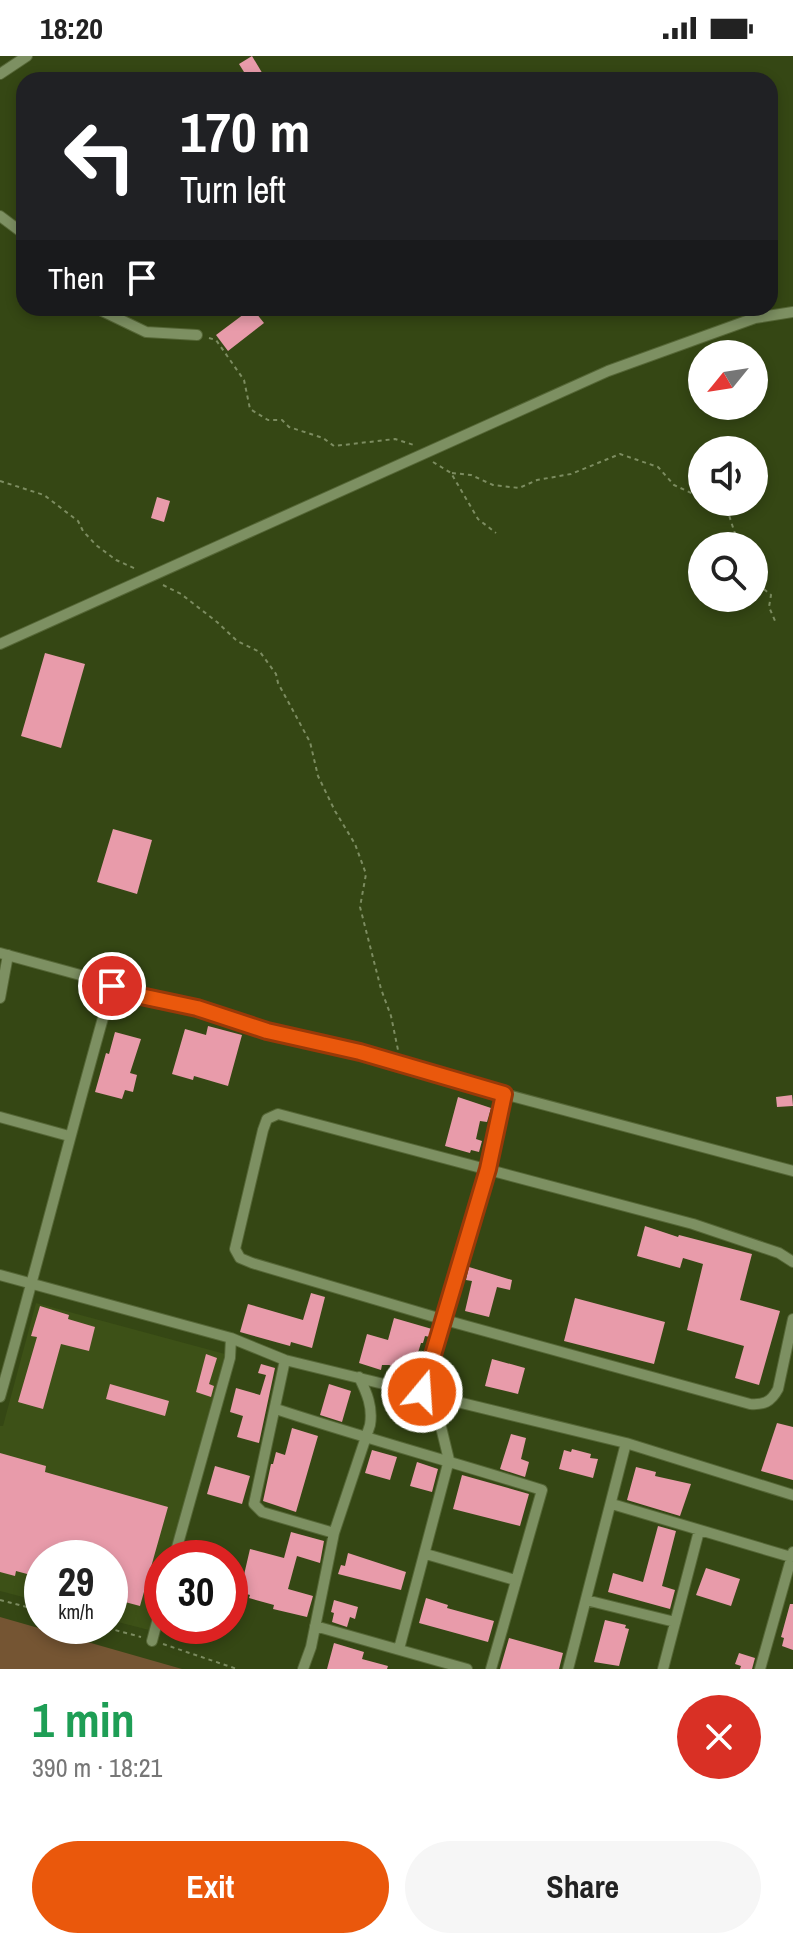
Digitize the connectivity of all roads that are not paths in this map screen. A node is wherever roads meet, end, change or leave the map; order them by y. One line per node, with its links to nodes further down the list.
1 (27, 56): 2 (street)
2 (0, 74)
3 (113, 316): 5 (street)
4 (768, 316): 6 (street)
5 (197, 335)
6 (0, 644)
7 (4, 954): 8 (street); 9 (street)
8 (112, 986): 10 (street); 12 (street)
9 (0, 998)
10 (504, 1094): 13 (street); 14 (street)
11 (0, 1117): 12 (street)
12 (69, 1136): 17 (street)
13 (488, 1169): 15 (street); 19 (street); 19 (street)
14 (793, 1171)
15 (793, 1262)
16 (0, 1275): 17 (street)
17 (32, 1283): 20 (street); 24 (street)
18 (793, 1319): 19 (street)
19 (445, 1320): 23 (street)
20 (231, 1338): 21 (street); 33 (street)
21 (285, 1360): 22 (street); 25 (street)
22 (359, 1377): 23 (street); 26 (street)
23 (428, 1393): 27 (street); 28 (street)
24 (0, 1397)
25 (276, 1409): 26 (street); 32 (street)
26 (365, 1438): 28 (street); 32 (street)
27 (626, 1443): 29 (street); 30 (street)
28 (449, 1460): 34 (street); 36 (street)
29 (793, 1495)
30 (612, 1504): 31 (street); 37 (street)
31 (699, 1531): 35 (street); 38 (street)
32 (334, 1533): 39 (street)
33 (179, 1540)
34 (426, 1554): 36 (street); 40 (street)
35 (792, 1554): 46 (street)
36 (515, 1580): 43 (street)
37 (586, 1600): 38 (street); 44 (street)
38 (675, 1622): 45 (street)
39 (315, 1626): 40 (street); 41 (street)
40 (399, 1649): 42 (street)
41 (303, 1669)
42 (467, 1669)
43 (491, 1669)
44 (568, 1669)
45 (663, 1669)
46 (760, 1669)

